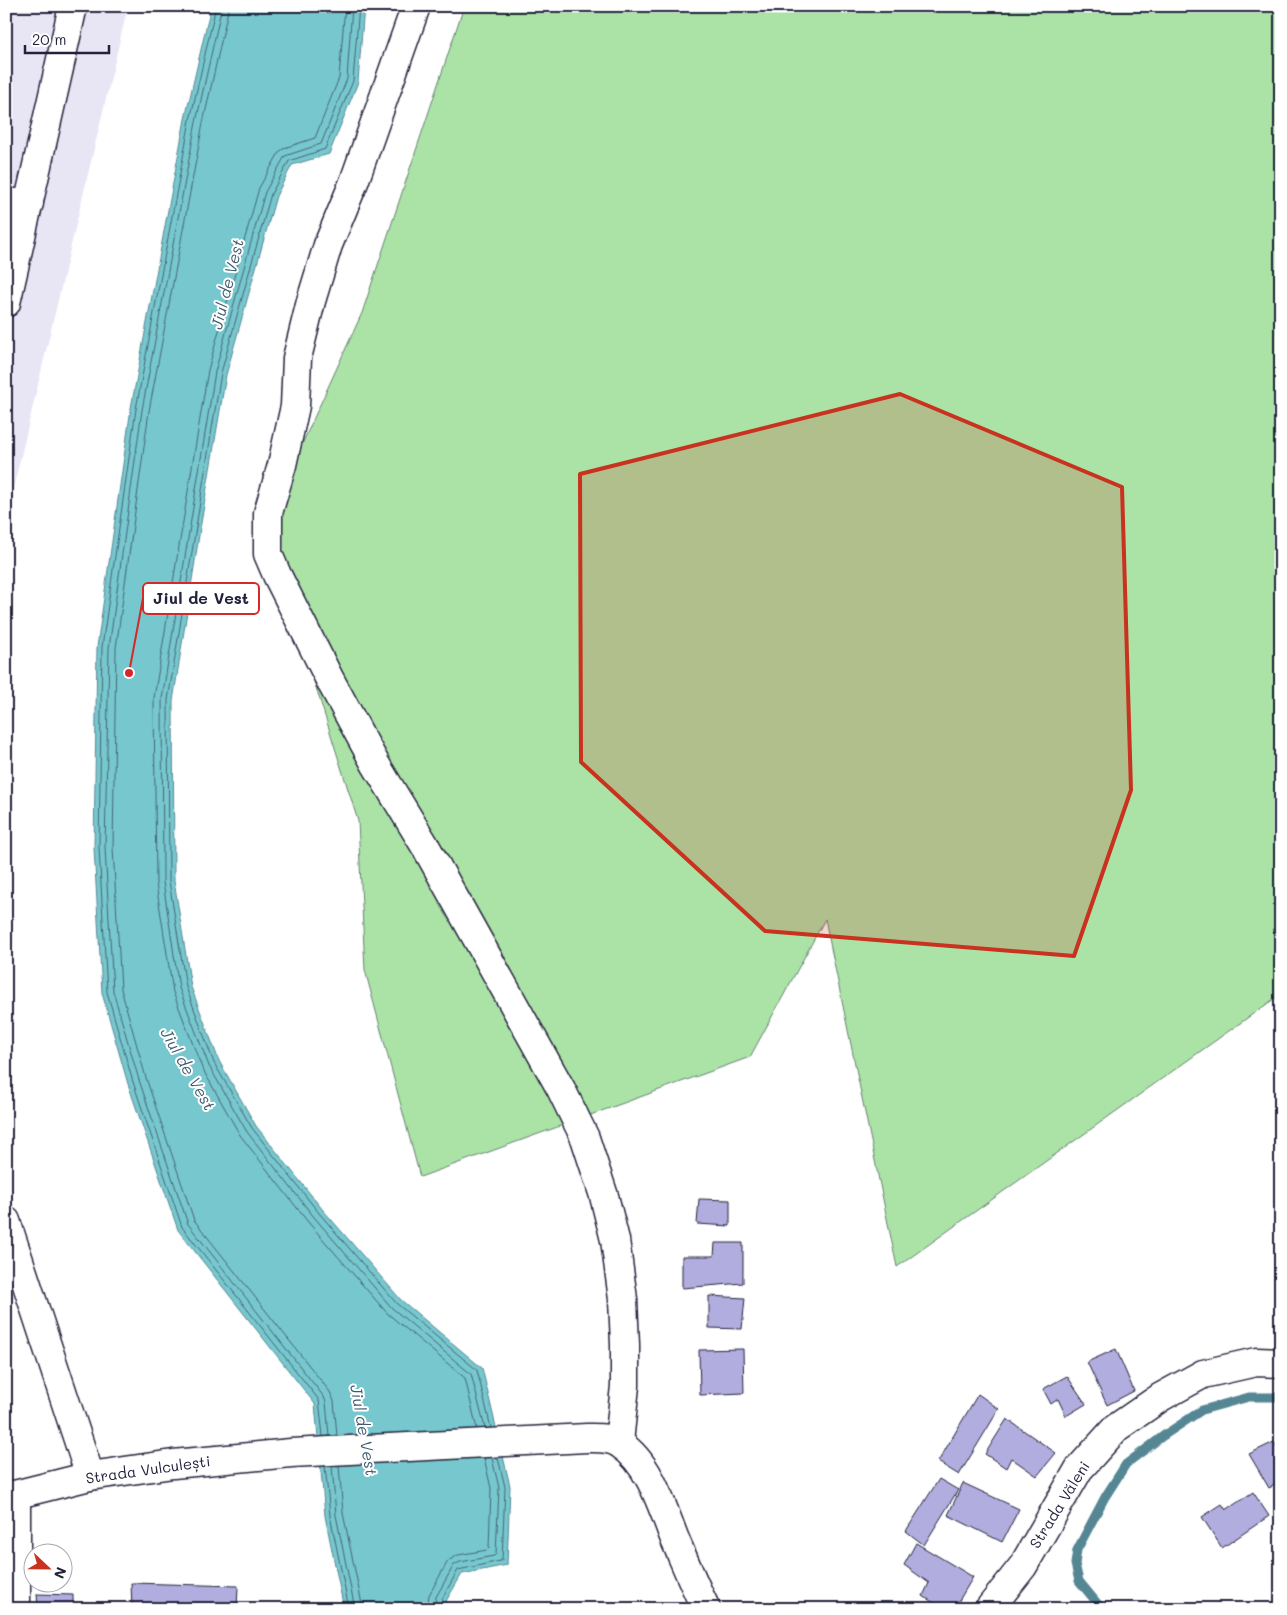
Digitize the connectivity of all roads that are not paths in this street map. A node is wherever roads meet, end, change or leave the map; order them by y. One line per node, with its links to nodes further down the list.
1 (73, 6): 3 (street)
2 (416, 6): 7 (street)
3 (18, 203): 4 (street)
4 (6, 303)
5 (6, 1221): 8 (street)
6 (1281, 1363): 12 (street, Strada Văleni)
7 (619, 1442): 8 (street, Strada Vulculești); 11 (street)
8 (90, 1476): 9 (street, Strada Vulculești)
9 (11, 1496): 10 (street)
10 (16, 1609)
11 (706, 1609)
12 (989, 1609)

